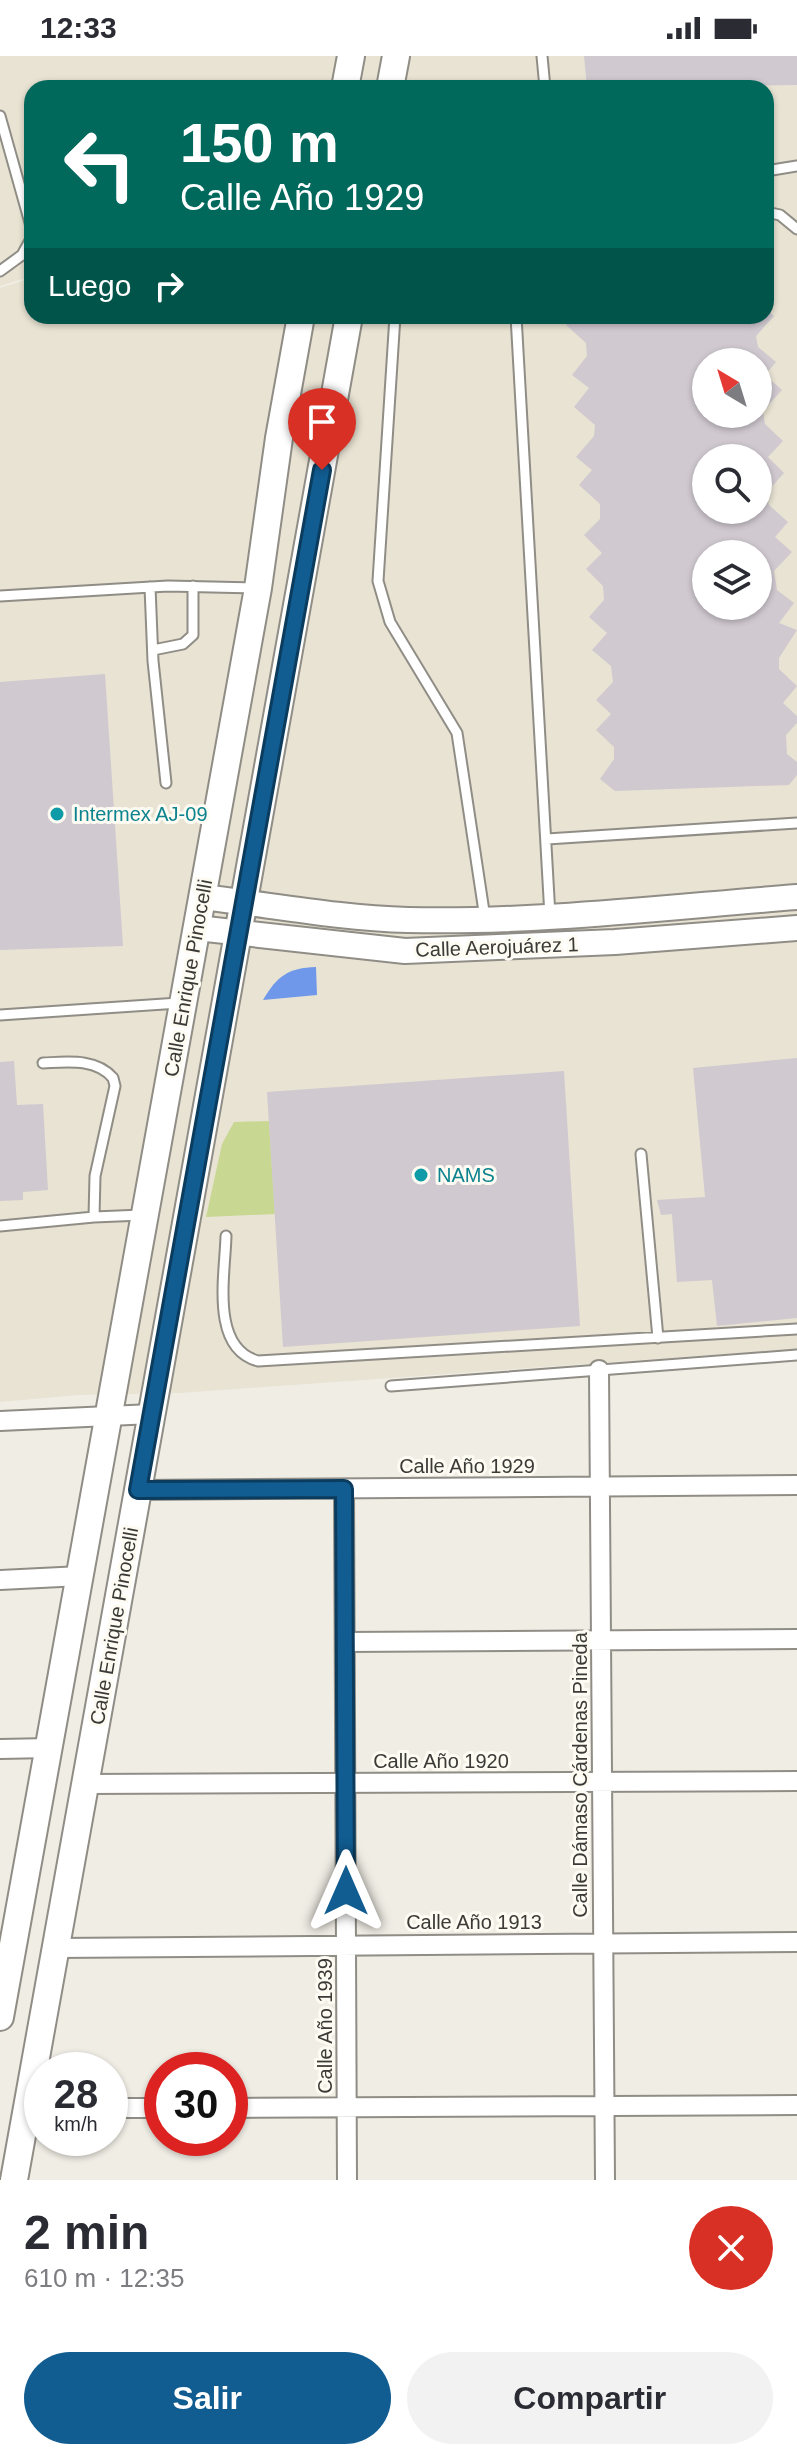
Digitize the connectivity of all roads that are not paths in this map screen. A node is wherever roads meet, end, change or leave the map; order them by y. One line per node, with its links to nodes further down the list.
1 (351, 56): 4 (main road)
2 (396, 56): 5 (main road)
3 (542, 56): 6 (lane)
4 (346, 80)
5 (392, 80)
6 (544, 80)
7 (0, 116): 10 (lane)
8 (797, 166): 9 (lane)
9 (774, 170)
10 (24, 202)
11 (774, 214): 12 (lane)
12 (797, 229)
13 (24, 253): 14 (lane)
14 (0, 271)
15 (300, 324): 21 (main road, Calle Enrique Pinocelli)
16 (348, 324): 29 (main road, Calle Enrique Pinocelli)
17 (394, 324): 31 (lane)
18 (516, 324): 26 (lane)
19 (193, 586): 20 (lane); 21 (lane); 23 (lane)
20 (150, 587): 22 (lane); 23 (lane)
21 (258, 588): 27 (main road, Calle Enrique Pinocelli)
22 (0, 596)
23 (153, 650): 24 (lane)
24 (166, 783)
25 (797, 823): 26 (lane)
26 (547, 839): 30 (lane)
27 (202, 897): 29 (street, Calle Aerojuárez 1); 32 (main road, Calle Enrique Pinocelli)
28 (797, 897): 30 (street, Calle Aerojuárez 1)
29 (244, 902): 31 (street, Calle Aerojuárez 1); 34 (main road, Calle Enrique Pinocelli)
30 (550, 916): 31 (street, Calle Aerojuárez 1)
31 (485, 918)
32 (197, 928): 34 (street, Calle Aerojuárez 1); 35 (main road, Calle Enrique Pinocelli)
33 (797, 928): 34 (street, Calle Aerojuárez 1)
34 (238, 934): 49 (main road, Calle Enrique Pinocelli)
35 (183, 1003): 36 (lane); 39 (main road, Calle Enrique Pinocelli)
36 (0, 1015)
37 (43, 1063): 40 (lane)
38 (641, 1154): 44 (lane)
39 (145, 1216): 40 (lane); 48 (main road, Calle Enrique Pinocelli)
40 (94, 1217): 41 (lane)
41 (0, 1226)
42 (226, 1236): 44 (lane)
43 (797, 1329): 44 (lane)
44 (658, 1338)
45 (797, 1355): 46 (lane)
46 (599, 1370): 47 (lane); 52 (street, Calle Dámaso Cárdenas Pineda)
47 (391, 1386)
48 (110, 1414): 49 (street); 50 (street); 55 (main road, Calle Enrique Pinocelli)
49 (152, 1414): 54 (main road, Calle Enrique Pinocelli)
50 (0, 1421)
51 (797, 1485): 52 (street, Calle Año 1929)
52 (600, 1486): 53 (street, Calle Año 1929); 58 (street, Calle Dámaso Cárdenas Pineda)
53 (344, 1489): 54 (street, Calle Año 1929); 59 (street, Calle Año 1939)
54 (138, 1490): 65 (main road, Calle Enrique Pinocelli)
55 (81, 1576): 56 (street); 60 (main road, Calle Enrique Pinocelli)
56 (0, 1580)
57 (797, 1639): 58 (street)
58 (601, 1640): 59 (street); 63 (street, Calle Dámaso Cárdenas Pineda)
59 (345, 1642): 64 (street, Calle Año 1939)
60 (50, 1748): 61 (street); 70 (main road, Calle Enrique Pinocelli)
61 (0, 1749)
62 (797, 1781): 63 (street, Calle Año 1920)
63 (602, 1782): 64 (street, Calle Año 1920); 67 (street, Calle Dámaso Cárdenas Pineda)
64 (346, 1783): 65 (street, Calle Año 1920); 68 (street, Calle Año 1939)
65 (85, 1784): 69 (main road, Calle Enrique Pinocelli)
66 (797, 1942): 67 (street, Calle Año 1913)
67 (603, 1943): 68 (street, Calle Año 1913); 74 (street, Calle Dámaso Cárdenas Pineda)
68 (346, 1945): 69 (street, Calle Año 1913); 75 (street, Calle Año 1939)
69 (56, 1948): 72 (main road, Calle Enrique Pinocelli)
70 (6, 1956): 71 (main road, Calle Enrique Pinocelli)
71 (0, 2017)
72 (42, 2052)
73 (797, 2105): 74 (street)
74 (604, 2106): 75 (street); 80 (street, Calle Dámaso Cárdenas Pineda)
75 (347, 2107): 76 (street); 79 (street, Calle Año 1939)
76 (248, 2108)
77 (24, 2144): 78 (main road, Calle Enrique Pinocelli)
78 (14, 2180)
79 (347, 2180)
80 (605, 2180)

